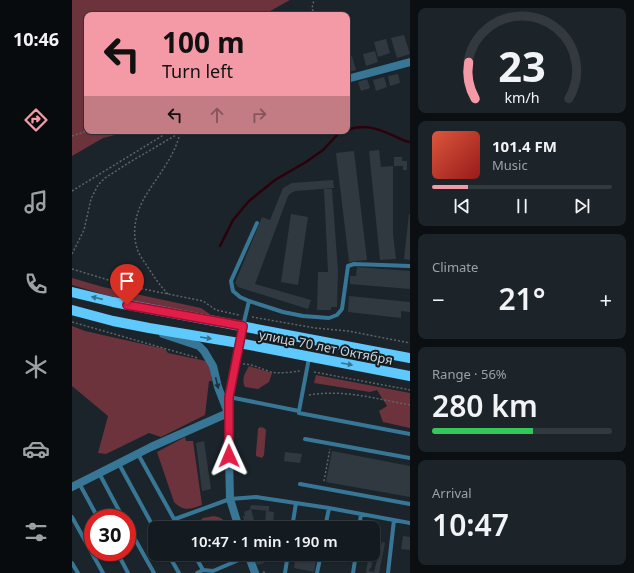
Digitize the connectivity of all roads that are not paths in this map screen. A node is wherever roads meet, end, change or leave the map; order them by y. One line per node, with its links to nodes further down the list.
1 (410, 62): 2 (street)
2 (350, 78)
3 (256, 223): 6 (lane)
4 (410, 266): 6 (lane)
5 (72, 292): 8 (main road, улица 70 лет Октября, one-way to 5)
6 (249, 301): 8 (lane)
7 (75, 313): 9 (main road, улица 70 лет Октября)
8 (243, 326): 10 (street); 12 (main road, улица 70 лет Октября)
9 (149, 328): 10 (main road, улица 70 лет Октября, one-way to 10); 15 (street, one-way to 15)
10 (239, 343): 11 (main road, улица 70 лет Октября); 14 (street)
11 (309, 358): 13 (main road, улица 70 лет Октября, one-way to 13); 14 (lane)
12 (410, 358)
13 (410, 376)
14 (229, 397): 15 (street)
15 (228, 413): 19 (street); 25 (street)
16 (299, 413): 17 (lane)
17 (410, 434)
18 (305, 439): 20 (lane)
19 (138, 454): 21 (street); 33 (lane)
20 (410, 458)
21 (119, 464): 22 (street); 35 (lane)
22 (99, 474): 24 (street); 30 (lane)
23 (300, 484): 27 (lane)
24 (76, 485): 29 (lane)
25 (230, 499): 26 (lane); 33 (lane); 36 (street)
26 (296, 503): 28 (lane); 37 (lane)
27 (410, 504)
28 (329, 508): 31 (lane); 38 (lane)
29 (92, 509)
30 (118, 509)
31 (361, 514): 34 (lane); 39 (lane)
32 (72, 517): 53 (lane)
33 (174, 519)
34 (394, 520): 40 (lane); 62 (lane)
35 (150, 521)
36 (237, 521)
37 (293, 521)
38 (326, 521)
39 (360, 521)
40 (410, 523)
41 (136, 541): 55 (lane)
42 (122, 561): 54 (lane)
43 (172, 561): 56 (lane)
44 (198, 561): 51 (lane)
45 (235, 561): 51 (lane)
46 (250, 561): 58 (street)
47 (287, 561): 59 (lane)
48 (320, 561): 60 (lane)
49 (355, 561): 61 (lane)
50 (72, 563): 52 (lane)
51 (203, 570): 57 (lane)
52 (78, 573)
53 (103, 573)
54 (128, 573)
55 (154, 573)
56 (179, 573)
57 (197, 573)
58 (255, 573)
59 (286, 573)
60 (318, 573)
61 (353, 573)
62 (388, 573)

